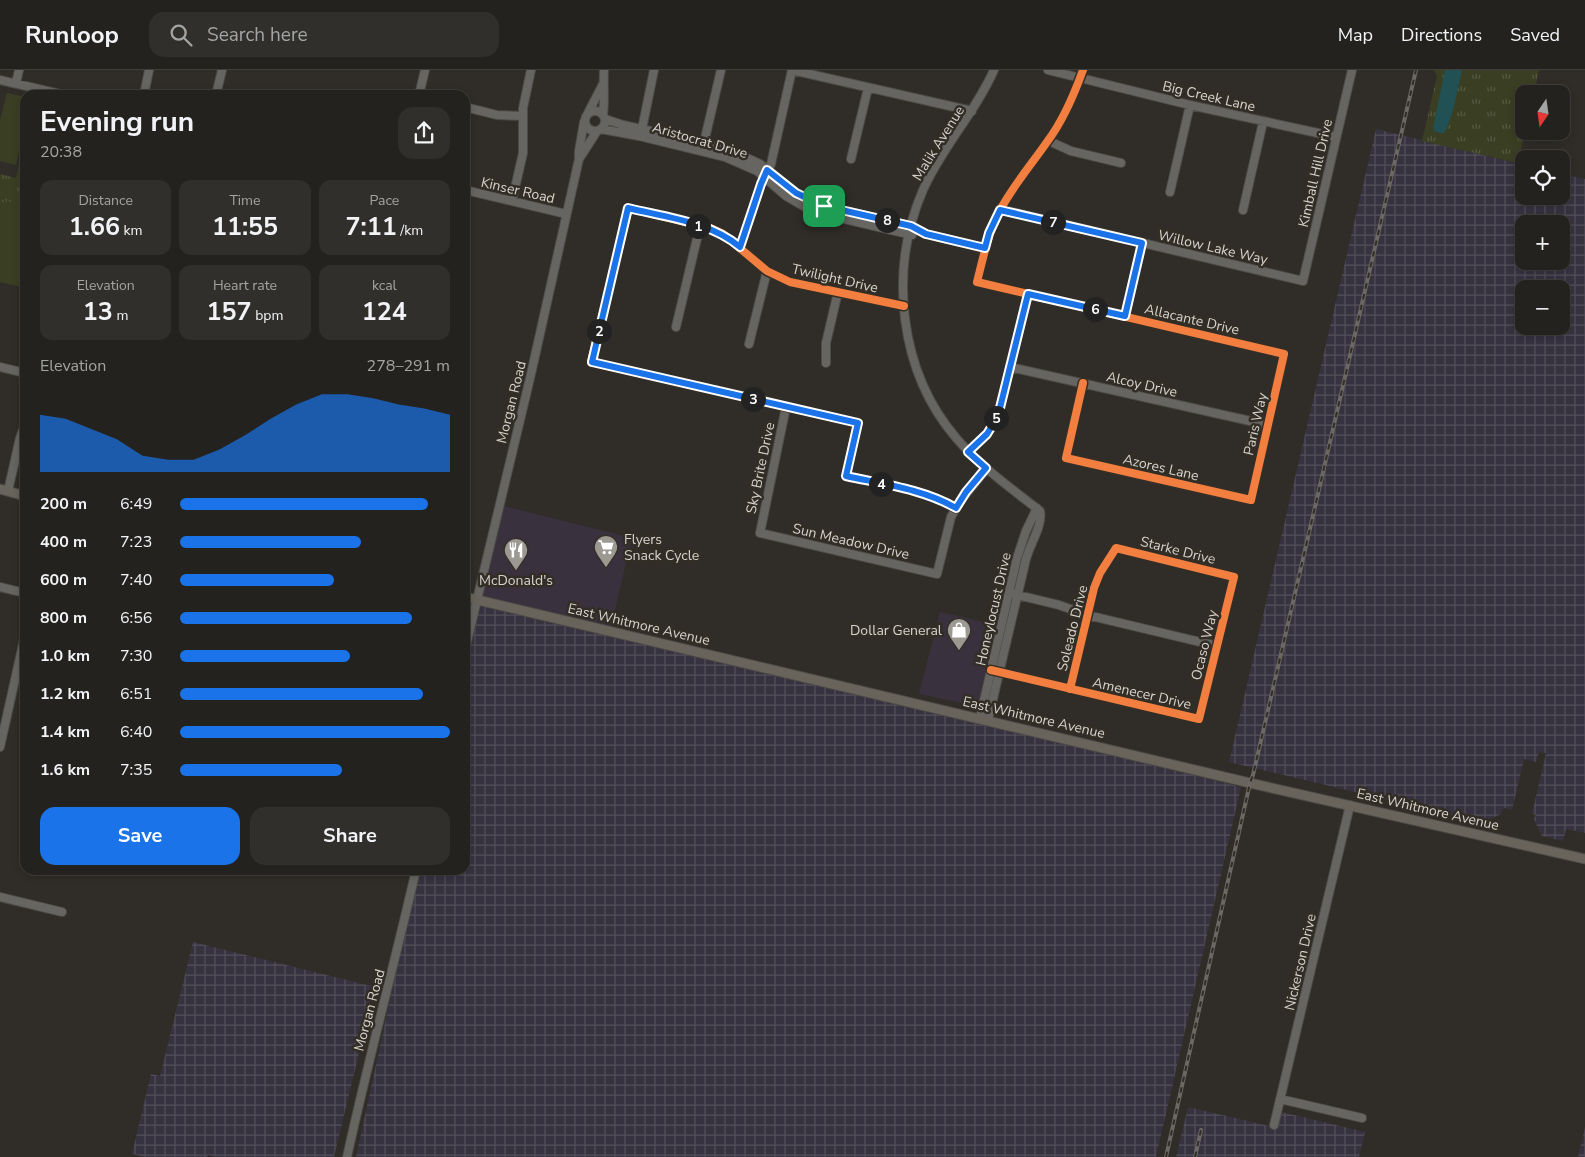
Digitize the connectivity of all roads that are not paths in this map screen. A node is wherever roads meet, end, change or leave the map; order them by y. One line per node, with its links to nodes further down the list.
1 (19, 70): 15 (street)
2 (149, 70): 19 (street)
3 (222, 70): 20 (street)
4 (425, 70): 21 (street)
5 (531, 70): 26 (street)
6 (604, 70): 16 (street)
7 (654, 70): 30 (street)
8 (721, 70): 34 (street)
9 (792, 70): 17 (street); 38 (street)
10 (994, 70): 24 (street, Malik Avenue)
11 (1048, 70): 13 (street, Big Creek Lane)
12 (1352, 70): 32 (street, Kimball Hill Drive)
13 (1082, 74): 22 (street, Big Creek Lane); 33 (street)
14 (0, 80): 15 (street)
15 (16, 83): 18 (street)
16 (603, 84): 25 (street); 27 (street)
17 (868, 88): 24 (street); 36 (street)
18 (45, 90)
19 (145, 90)
20 (217, 90)
21 (420, 90)
22 (1190, 105): 29 (street, Big Creek Lane); 40 (street)
23 (470, 108): 26 (street)
24 (972, 111): 46 (street, Malik Avenue)
25 (588, 113): 27 (street); 28 (street)
26 (522, 116): 41 (street)
27 (604, 117): 30 (street, Aristocrat Drive); 31 (street)
28 (584, 122): 31 (street); 35 (street, Morgan Road)
29 (1263, 122): 32 (street, Big Creek Lane); 43 (street)
30 (642, 129): 34 (street, Aristocrat Drive)
31 (599, 130): 34 (street, Aristocrat Drive); 35 (street, Morgan Road)
32 (1336, 137): 53 (street, Kimball Hill Drive)
33 (1049, 140): 37 (street); 42 (street)
34 (703, 147): 38 (street, Aristocrat Drive)
35 (579, 159): 44 (street, Morgan Road)
36 (851, 159)
37 (1121, 163)
38 (765, 174): 46 (street, Aristocrat Drive); 48 (street, Aristocrat Drive); 50 (street)
39 (470, 191): 41 (street, Kinser Road)
40 (1170, 192)
41 (512, 201): 44 (street, Kinser Road)
42 (1000, 210): 49 (street, Willow Lake Way); 51 (street)
43 (1243, 210)
44 (566, 214): 83 (street, Morgan Road)
45 (700, 226): 50 (street, Twilight Drive); 58 (street); 66 (street, Twilight Drive)
46 (911, 226): 47 (street, Aristocrat Drive); 48 (street, Malik Avenue)
47 (926, 234): 48 (street, Aristocrat Drive); 51 (street, Aristocrat Drive)
48 (908, 236): 56 (street, Malik Avenue)
49 (1142, 243): 53 (street, Willow Lake Way); 57 (street)
50 (740, 247): 52 (street, Twilight Drive)
51 (985, 248): 55 (street, Allacante Drive)
52 (767, 271): 54 (street, Twilight Drive); 59 (street)
53 (1303, 281)
54 (838, 292): 56 (street, Twilight Drive); 61 (street)
55 (1028, 294): 57 (street, Allacante Drive); 63 (street)
56 (904, 306): 69 (street, Malik Avenue)
57 (1125, 316): 60 (street, Allacante Drive)
58 (676, 327)
59 (749, 344)
60 (1284, 354): 67 (street, Paris Way)
61 (826, 363)
62 (0, 367): 64 (street)
63 (1010, 367): 65 (street, Alcoy Drive); 69 (street)
64 (20, 372)
65 (1083, 383): 67 (street, Alcoy Drive); 73 (street, Azores Lane)
66 (786, 407): 74 (street); 76 (street, Sky Brite Drive)
67 (1268, 426): 73 (street, Paris Way)
68 (20, 438): 71 (street)
69 (968, 452): 70 (street, Malik Avenue)
70 (986, 468): 74 (street); 75 (street, Malik Avenue)
71 (4, 490): 72 (main road)
72 (20, 495)
73 (1251, 500)
74 (956, 508): 76 (street, Sun Meadow Drive)
75 (1039, 510): 81 (street, Honeylocust Drive)
76 (760, 533)
77 (1116, 548): 78 (street, Starke Drive); 84 (street, Soleado Drive)
78 (1234, 577): 86 (street, Ocaso Way)
79 (0, 587): 80 (street)
80 (20, 592)
81 (1013, 594): 84 (street); 88 (street, Honeylocust Drive)
82 (470, 598): 83 (main road, East Whitmore Avenue)
83 (476, 600): 85 (street, Morgan Road); 90 (main road, East Whitmore Avenue)
84 (1087, 615): 86 (street); 89 (street, Soleado Drive)
85 (470, 627)
86 (1217, 646): 91 (street, Ocaso Way)
87 (20, 657): 92 (street)
88 (995, 671): 89 (street, Amenecer Drive); 90 (street, Honeylocust Drive)
89 (1070, 688): 91 (street, Amenecer Drive)
90 (984, 719): 93 (main road, East Whitmore Avenue)
91 (1200, 719)
92 (0, 747)
93 (1350, 805): 94 (main road, East Whitmore Avenue); 98 (street, Nickerson Drive)
94 (1585, 859)
95 (415, 875): 101 (street, Morgan Road)
96 (0, 897): 97 (street)
97 (62, 912)
98 (1280, 1099): 99 (street); 100 (street, Nickerson Drive)
99 (1362, 1118)
100 (1274, 1126)
101 (346, 1157)

